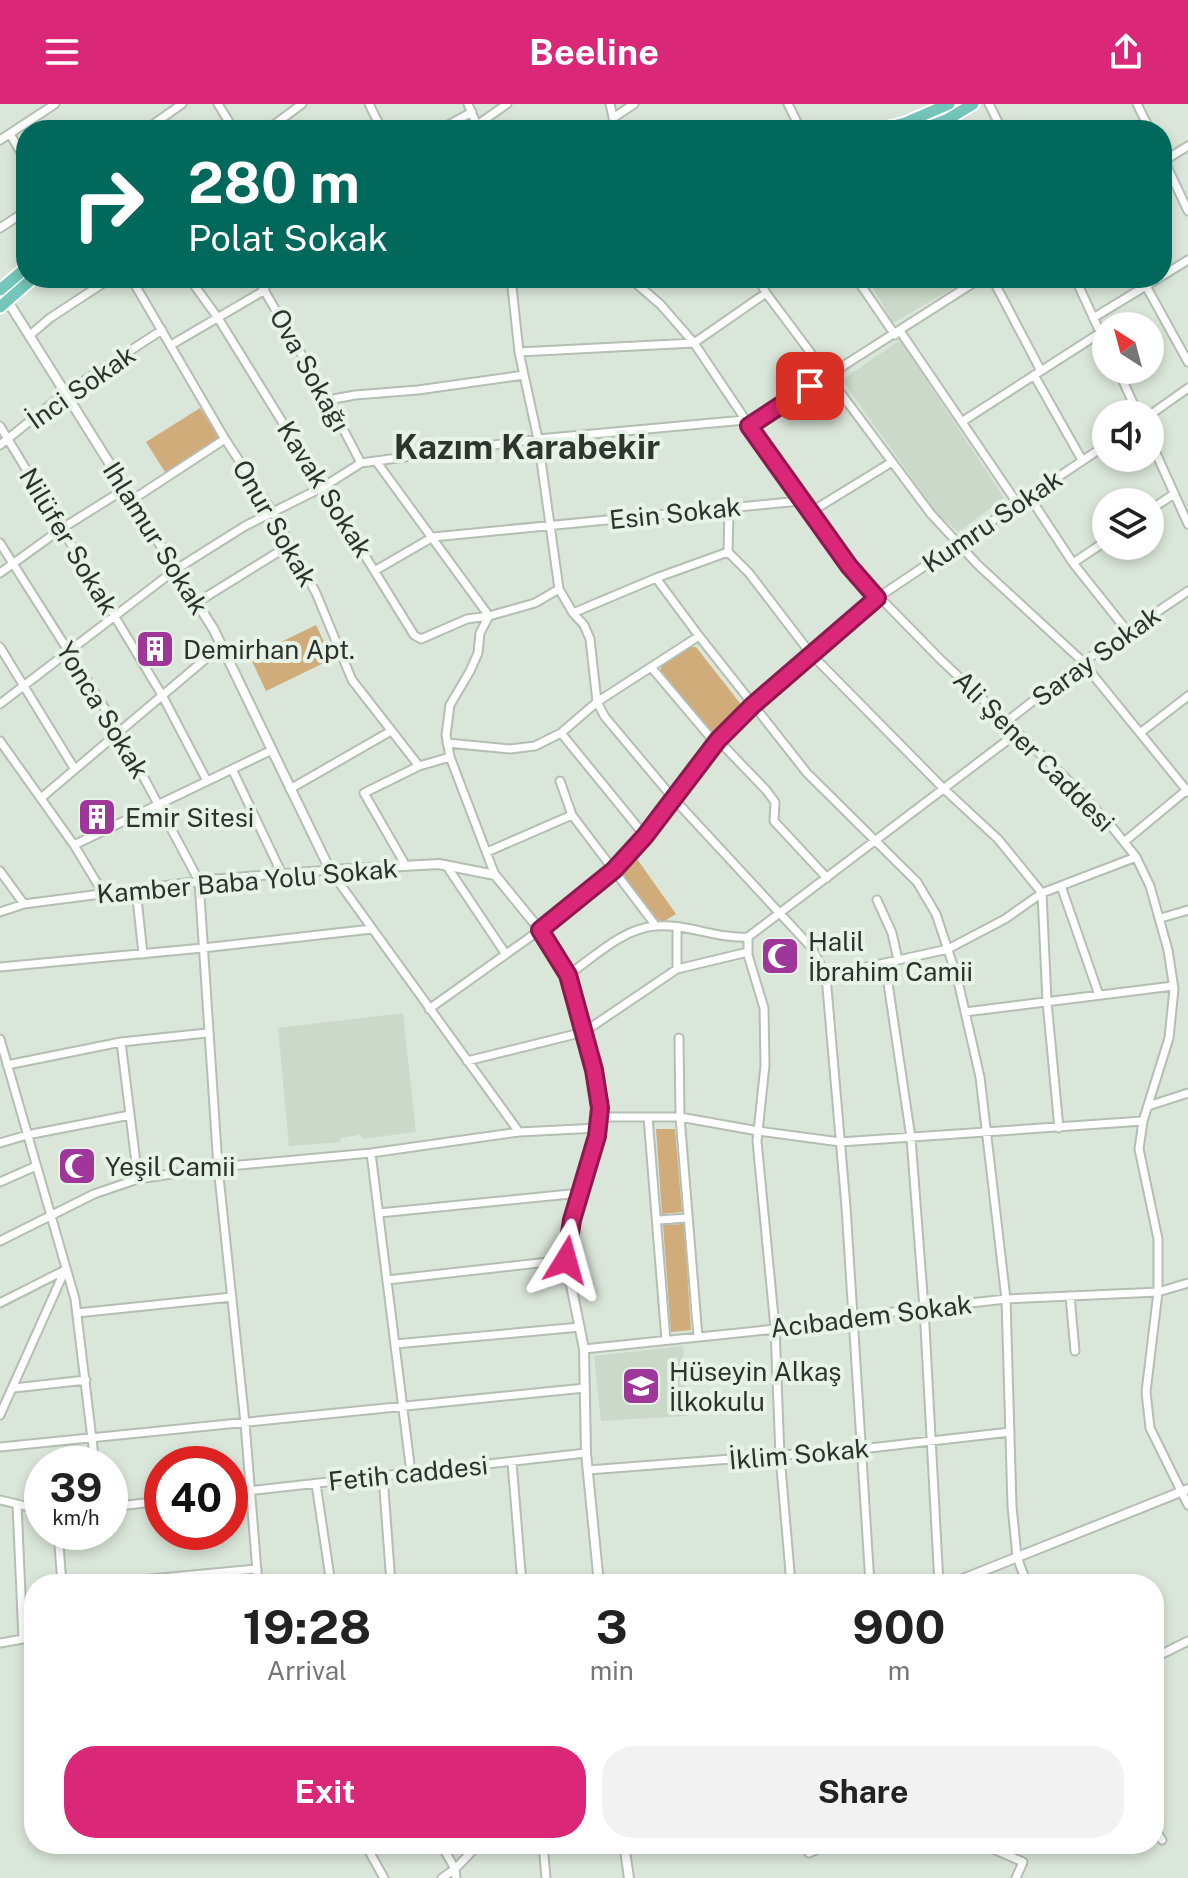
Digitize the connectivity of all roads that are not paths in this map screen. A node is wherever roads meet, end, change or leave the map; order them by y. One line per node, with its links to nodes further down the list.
1 (55, 104): 11 (street)
2 (182, 104): 12 (street)
3 (302, 104): 13 (street)
4 (507, 104): 15 (street)
5 (610, 104): 10 (street)
6 (634, 104): 10 (street)
7 (949, 104): 16 (main road)
8 (973, 104): 17 (main road)
9 (470, 108): 14 (street)
10 (613, 118)
11 (31, 120)
12 (159, 120)
13 (280, 120)
14 (453, 120)
15 (488, 120)
16 (912, 120)
17 (945, 120)
18 (16, 130): 19 (street)
19 (10, 134): 20 (street); 21 (street)
20 (0, 140)
21 (16, 144)
22 (1172, 178): 23 (street)
23 (1188, 211)
24 (16, 281): 39 (main road)
25 (96, 288): 45 (street)
26 (137, 288): 43 (street, Onur Sokak)
27 (196, 288): 42 (street, Kavak Sokak)
28 (512, 288): 49 (street)
29 (641, 288): 47 (street, Ali Şener Caddesi)
30 (763, 288): 38 (street)
31 (863, 288): 44 (street)
32 (963, 288): 44 (street)
33 (997, 288): 51 (street)
34 (1080, 288): 41 (street)
35 (1143, 288): 40 (street)
36 (1147, 288): 50 (street)
37 (265, 290): 42 (street); 56 (street, Ova Sokağı)
38 (766, 293): 47 (street); 53 (street)
39 (2, 299): 45 (street, Ihlamur Sokak)
40 (1103, 312)
41 (1092, 316)
42 (218, 318): 48 (street); 71 (street, Kavak Sokak)
43 (162, 330): 48 (street, Onur Sokak); 55 (street, İnci Sokak)
44 (897, 333): 53 (street); 58 (street)
45 (29, 336): 55 (street, Ihlamur Sokak)
46 (1092, 338): 51 (street)
47 (694, 343): 49 (street); 59 (street, Ali Şener Caddesi)
48 (171, 345): 62 (street, Onur Sokak)
49 (519, 352): 52 (street)
50 (1188, 362)
51 (1038, 373): 58 (street); 66 (street)
52 (524, 375): 56 (street); 63 (street)
53 (828, 375): 59 (street); 68 (street)
54 (1188, 388): 57 (street)
55 (65, 393): 61 (street, İnci Sokak); 72 (street, Ihlamur Sokak)
56 (328, 400): 69 (street, Ova Sokağı)
57 (1164, 405)
58 (963, 421): 78 (street)
59 (747, 423): 63 (street); 76 (street, Ali Şener Caddesi)
60 (0, 426): 61 (street, Nilüfer Sokak)
61 (9, 439): 64 (street, İnci Sokak); 84 (street, Nilüfer Sokak)
62 (225, 439): 75 (street); 80 (street, Onur Sokak)
63 (538, 439): 67 (street); 83 (street)
64 (0, 445)
65 (1092, 454): 66 (street, Kumru Sokak)
66 (1082, 460): 74 (street, Kumru Sokak)
67 (376, 461): 69 (street); 85 (street)
68 (892, 462): 81 (street); 87 (street)
69 (361, 463): 71 (street)
70 (1164, 472): 73 (street)
71 (323, 487): 80 (street); 94 (street, Kavak Sokak)
72 (125, 489): 75 (street, Ihlamur Sokak); 84 (street)
73 (1174, 494): 77 (street); 82 (street)
74 (1029, 496): 78 (street, Kumru Sokak); 92 (street)
75 (132, 500): 93 (street, Ihlamur Sokak)
76 (800, 501): 79 (street, Esin Sokak); 81 (street, Ali Şener Caddesi)
77 (1164, 501)
78 (1017, 503): 87 (street, Kumru Sokak)
79 (729, 508): 83 (street, Esin Sokak); 90 (street)
80 (272, 511): 88 (street, Onur Sokak); 93 (street)
81 (809, 513): 99 (street, Ali Şener Caddesi)
82 (1188, 524)
83 (551, 525): 85 (street, Esin Sokak); 97 (street)
84 (61, 529): 91 (street); 103 (street, Nilüfer Sokak)
85 (433, 537): 94 (street); 102 (street)
86 (0, 543): 91 (street, Yonca Sokak)
87 (958, 543): 99 (street, Kumru Sokak); 110 (street)
88 (288, 546): 100 (street); 120 (street, Onur Sokak)
89 (1092, 550): 92 (street)
90 (728, 552): 96 (street); 109 (street)
91 (14, 563): 95 (street); 108 (street, Yonca Sokak)
92 (1073, 563): 104 (street)
93 (175, 570): 100 (street, Ihlamur Sokak); 103 (street)
94 (376, 570): 102 (street, Kavak Sokak)
95 (0, 573)
96 (656, 578): 101 (street); 105 (street)
97 (559, 589): 101 (street); 102 (street)
98 (1188, 591): 104 (street, Saray Sokak)
99 (877, 598): 109 (street, Kumru Sokak); 118 (street, Ali Şener Caddesi)
100 (196, 603): 106 (street, Ihlamur Sokak)
101 (573, 613): 115 (street)
102 (489, 616): 126 (street)
103 (114, 617): 108 (street); 113 (street, Nilüfer Sokak)
104 (1128, 632): 110 (street, Saray Sokak)
105 (699, 636): 111 (street); 117 (street)
106 (222, 645): 113 (street); 127 (street, Ihlamur Sokak)
107 (0, 647): 112 (street)
108 (70, 651): 112 (street); 119 (street, Yonca Sokak)
109 (811, 654): 117 (street, Kumru Sokak); 135 (street)
110 (1083, 662): 118 (street, Saray Sokak); 123 (street)
111 (651, 667): 115 (street); 125 (street)
112 (24, 686): 116 (street); 130 (street)
113 (162, 695): 119 (street); 132 (street, Nilüfer Sokak)
114 (1188, 696): 123 (street)
115 (597, 702): 121 (street); 138 (street)
116 (0, 704)
117 (753, 705): 125 (street, Kumru Sokak); 142 (street)
118 (1006, 722): 122 (street, Ali Şener Caddesi)
119 (119, 731): 130 (street); 139 (street, Yonca Sokak)
120 (391, 731): 129 (street, Onur Sokak); 134 (street)
121 (561, 733): 126 (street); 141 (street)
122 (1017, 733): 135 (street); 143 (street, Ali Şener Caddesi)
123 (1140, 733): 136 (street)
124 (0, 741): 137 (street)
125 (717, 742): 138 (street, Kumru Sokak); 154 (street)
126 (447, 743): 128 (street)
127 (272, 750): 131 (street); 134 (street, Ihlamur Sokak)
128 (450, 757): 129 (street); 145 (street)
129 (419, 766): 148 (street)
130 (74, 768): 137 (street)
131 (232, 769): 132 (street); 152 (street)
132 (207, 781): 139 (street)
133 (560, 781): 140 (street)
134 (290, 789): 149 (street, Ihlamur Sokak)
135 (944, 789): 142 (street); 159 (street)
136 (1187, 790): 143 (street)
137 (41, 798): 144 (street)
138 (673, 798): 141 (street, Kumru Sokak); 164 (street)
139 (158, 805): 144 (street); 155 (street, Yonca Sokak)
140 (572, 815): 145 (street); 150 (street)
141 (645, 836): 150 (street, Kumru Sokak)
142 (875, 841): 154 (street); 172 (street)
143 (1124, 842): 146 (street, Ali Şener Caddesi)
144 (74, 845): 158 (street)
145 (487, 852): 153 (street)
146 (1136, 857): 156 (street); 165 (street, Ali Şener Caddesi)
147 (446, 865): 148 (street, Kamber Baba Yolu Sokak); 153 (street, Kamber Baba Yolu Sokak); 174 (street)
148 (406, 866): 149 (street, Kamber Baba Yolu Sokak)
149 (330, 870): 152 (street, Kamber Baba Yolu Sokak); 167 (street)
150 (614, 870): 166 (street); 169 (street, Kumru Sokak)
151 (0, 871): 161 (street)
152 (282, 874): 155 (street, Kamber Baba Yolu Sokak)
153 (495, 875): 169 (street)
154 (827, 878): 164 (street)
155 (199, 881): 157 (street, Kamber Baba Yolu Sokak); 171 (street)
156 (1061, 886): 159 (street); 183 (street)
157 (136, 889): 158 (street, Kamber Baba Yolu Sokak); 175 (street)
158 (103, 893): 161 (street, Kamber Baba Yolu Sokak)
159 (1042, 893): 172 (street); 184 (street)
160 (877, 900): 176 (street)
161 (24, 904): 163 (street, Kamber Baba Yolu Sokak)
162 (1188, 910): 165 (street)
163 (0, 912)
164 (780, 914): 170 (street); 181 (street)
165 (1161, 918): 182 (street, Ali Şener Caddesi)
166 (656, 926): 168 (street); 180 (street)
167 (372, 929): 171 (street); 185 (street)
168 (677, 929): 170 (street); 179 (street)
169 (540, 930): 174 (street, Kumru Sokak); 180 (street)
170 (748, 937): 173 (street)
171 (203, 948): 175 (street); 188 (street)
172 (948, 949): 176 (street); 186 (street)
173 (748, 952): 179 (street); 204 (street)
174 (505, 953): 185 (street, Kumru Sokak)
175 (143, 954): 178 (street)
176 (898, 960): 177 (street)
177 (885, 963): 181 (street); 208 (street)
178 (0, 967)
179 (677, 969): 187 (street)
180 (568, 975): 187 (street)
181 (826, 976): 209 (street)
182 (1173, 986): 183 (street); 196 (street, Ali Şener Caddesi)
183 (1099, 995): 184 (street)
184 (1047, 1002): 186 (street); 203 (street)
185 (429, 1009): 192 (street)
186 (965, 1012): 206 (street)
187 (584, 1032): 192 (street); 198 (street)
188 (207, 1033): 191 (street); 213 (street)
189 (679, 1038): 200 (street)
190 (0, 1039): 193 (street)
191 (121, 1042): 193 (street); 197 (street)
192 (467, 1061): 205 (street)
193 (8, 1069): 194 (street); 207 (street)
194 (0, 1075)
195 (1188, 1093): 196 (street)
196 (1148, 1106): 201 (street, Ali Şener Caddesi)
197 (130, 1115): 207 (street); 214 (street)
198 (599, 1117): 199 (street); 202 (street)
199 (648, 1117): 200 (street); 220 (street)
200 (680, 1117): 204 (street); 219 (street)
201 (1143, 1121): 203 (street); 226 (street, Ali Şener Caddesi)
202 (598, 1128): 205 (street); 216 (street)
203 (1059, 1128): 206 (street)
204 (758, 1131): 209 (street); 235 (street)
205 (519, 1132): 211 (street)
206 (987, 1133): 208 (street); 229 (street)
207 (27, 1135): 210 (street); 212 (street)
208 (911, 1138): 209 (street); 231 (street)
209 (840, 1142): 233 (street)
210 (0, 1143)
211 (371, 1153): 213 (street); 217 (street)
212 (36, 1166): 215 (street); 218 (street)
213 (218, 1167): 214 (street); 228 (street)
214 (138, 1179): 218 (street)
215 (0, 1182)
216 (580, 1193): 217 (street); 222 (street)
217 (379, 1213): 224 (street)
218 (50, 1216): 221 (street); 223 (street)
219 (688, 1218): 220 (street); 236 (street)
220 (658, 1220): 237 (street)
221 (0, 1241)
222 (566, 1260): 224 (street); 234 (street)
223 (65, 1270): 230 (street); 232 (street); 242 (street)
224 (387, 1280): 238 (street)
225 (1188, 1283): 226 (street, Acıbadem Sokak)
226 (1158, 1292): 227 (street, Acıbadem Sokak); 260 (street, Ali Şener Caddesi)
227 (1070, 1296): 229 (street, Acıbadem Sokak); 240 (street)
228 (232, 1297): 232 (street); 246 (street)
229 (1006, 1299): 231 (street, Acıbadem Sokak); 247 (street)
230 (0, 1303)
231 (924, 1308): 233 (street, Acıbadem Sokak); 249 (street)
232 (77, 1313): 241 (street)
233 (853, 1318): 235 (street, Acıbadem Sokak); 252 (street)
234 (580, 1327): 238 (street); 239 (street)
235 (775, 1328): 236 (street, Acıbadem Sokak); 254 (street)
236 (698, 1337): 237 (street, Acıbadem Sokak)
237 (666, 1340): 239 (street, Acıbadem Sokak)
238 (395, 1344): 244 (street)
239 (584, 1349): 243 (street)
240 (1075, 1351)
241 (86, 1380): 242 (street); 248 (street)
242 (14, 1388): 245 (street)
243 (585, 1388): 244 (street); 253 (street)
244 (403, 1407): 246 (street); 257 (street)
245 (0, 1415)
246 (245, 1423): 248 (street); 261 (street)
247 (1010, 1432): 249 (street, İklim Sokak); 267 (street)
248 (94, 1438): 250 (street); 251 (street)
249 (932, 1441): 252 (street, İklim Sokak); 278 (street)
250 (94, 1446)
251 (0, 1447)
252 (861, 1449): 254 (street, İklim Sokak); 277 (street)
253 (586, 1453): 255 (street, Fetih caddesi); 256 (street)
254 (780, 1456): 256 (street, İklim Sokak); 276 (street)
255 (512, 1462): 257 (street, Fetih caddesi); 274 (street)
256 (588, 1470): 275 (street)
257 (411, 1473): 258 (street, Fetih caddesi)
258 (383, 1476): 259 (street, Fetih caddesi); 273 (street)
259 (316, 1484): 261 (street, Fetih caddesi); 272 (street)
260 (1185, 1490): 264 (street, Ali Şener Caddesi); 267 (street)
261 (250, 1491): 268 (street)
262 (0, 1500): 263 (street)
263 (17, 1504): 265 (street); 281 (street)
264 (1188, 1505)
265 (24, 1506)
266 (59, 1550): 269 (street)
267 (1017, 1557): 279 (street); 280 (street)
268 (257, 1569): 270 (street); 271 (street)
269 (61, 1574)
270 (204, 1574)
271 (257, 1574)
272 (330, 1574)
273 (390, 1574)
274 (521, 1574)
275 (598, 1574)
276 (790, 1574)
277 (869, 1574)
278 (939, 1574)
279 (975, 1574)
280 (1023, 1574)
281 (23, 1639): 283 (street)
282 (1188, 1641): 284 (street)
283 (0, 1643)
284 (1164, 1653)
285 (371, 1854): 292 (street)
286 (446, 1854): 291 (street)
287 (471, 1854): 291 (street)
288 (544, 1854): 294 (street)
289 (625, 1854): 295 (street)
290 (1005, 1854): 296 (street)
291 (455, 1874): 293 (street)
292 (384, 1878)
293 (442, 1878)
294 (546, 1878)
295 (629, 1878)
296 (1016, 1878)

